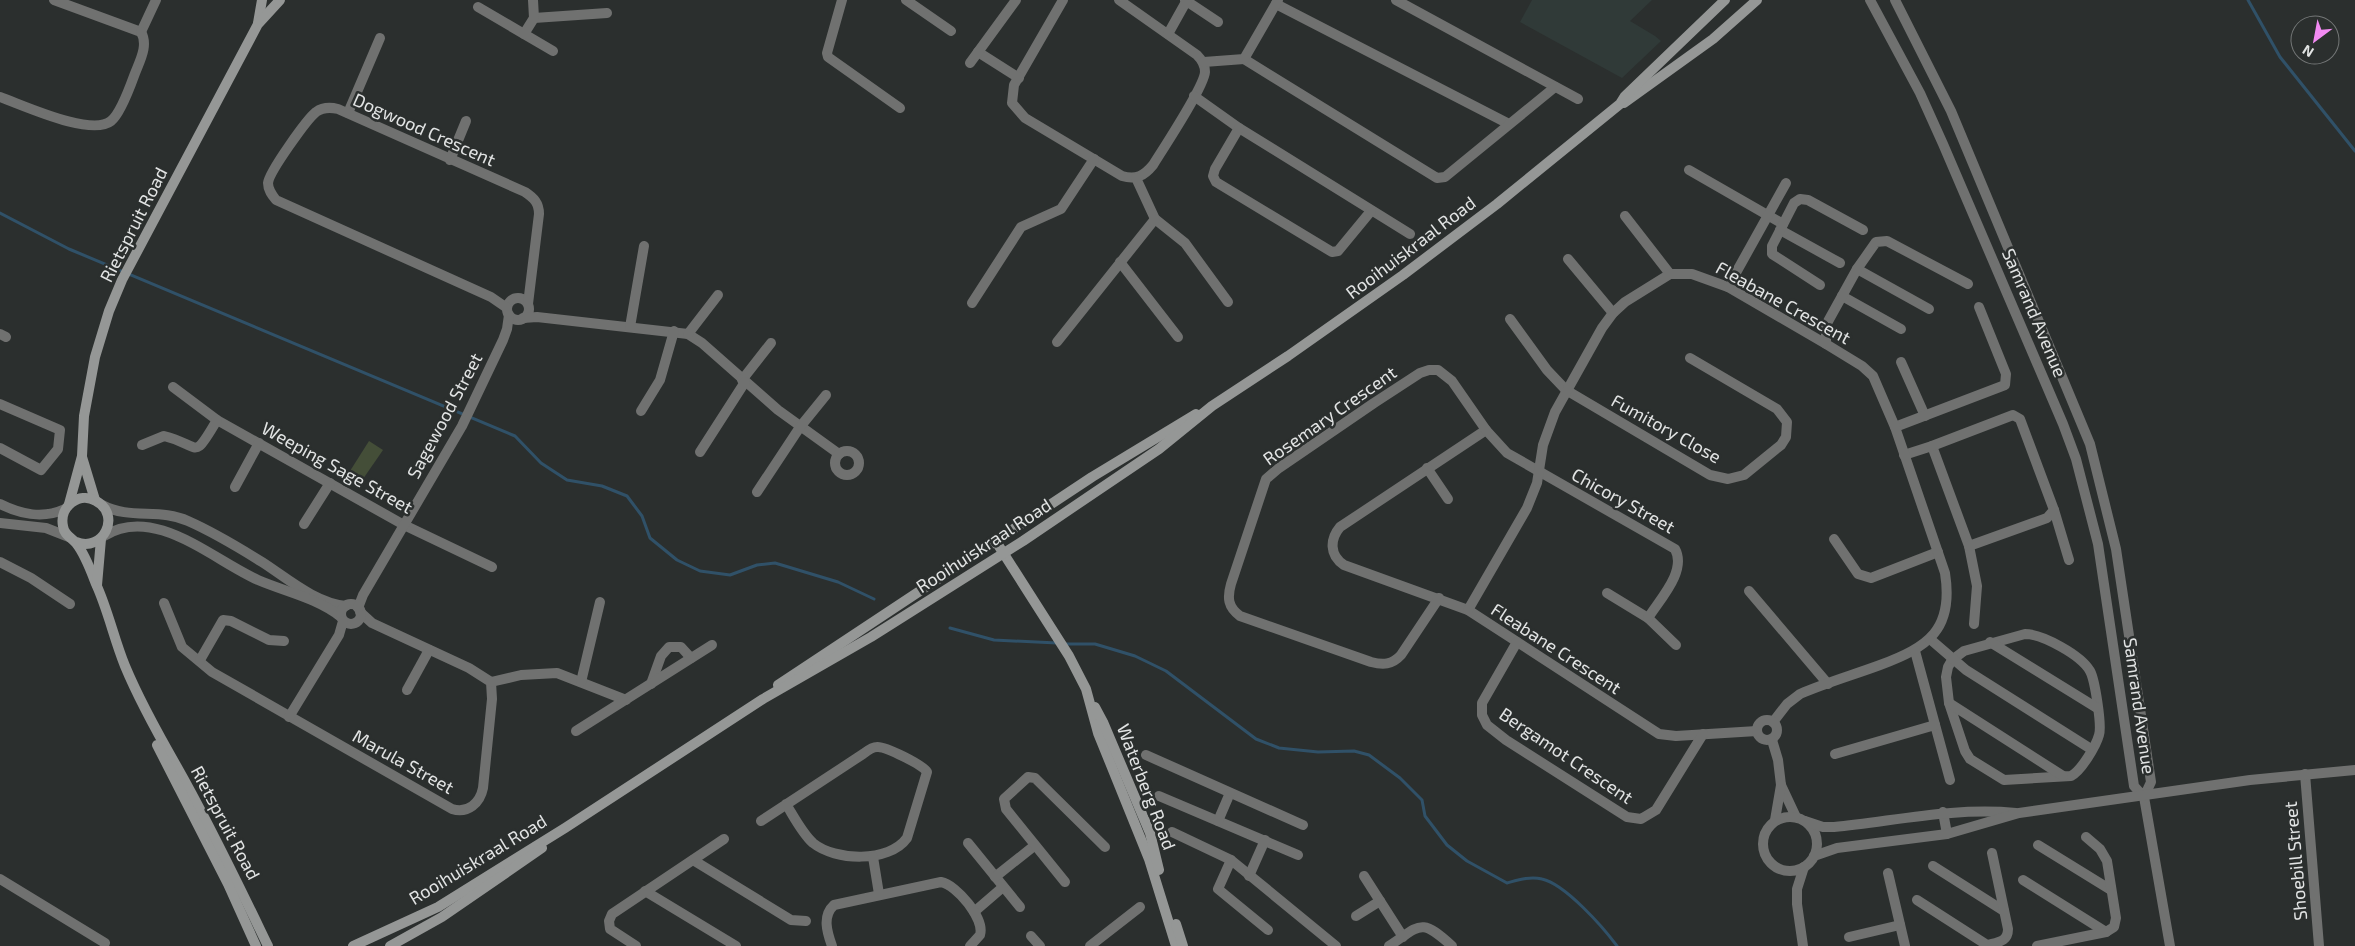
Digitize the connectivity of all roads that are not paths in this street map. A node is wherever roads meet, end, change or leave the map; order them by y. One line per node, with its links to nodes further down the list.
1 (54, 0): 17 (street)
2 (156, 0): 26 (street)
3 (262, 0): 24 (main road, Rietspruit Road)
4 (280, 0): 24 (main road, Rietspruit Road)
5 (533, 0): 22 (street)
6 (842, 0): 41 (street)
7 (906, 0): 25 (street)
8 (1016, 0): 31 (street)
9 (1050, 0): 19 (street)
10 (1119, 0): 28 (street)
11 (1186, 0): 23 (street); 28 (street)
12 (1396, 0): 36 (street)
13 (1725, 0): 40 (main road, Rooihuiskraal Road)
14 (1757, 0): 40 (main road, Rooihuiskraal Road)
15 (1870, 0): 182 (street, Samrand Avenue)
16 (1895, 0): 182 (street, Samrand Avenue)
17 (68, 2): 26 (street)
18 (1277, 2): 32 (street); 44 (street)
19 (1061, 3): 35 (street)
20 (478, 8): 27 (street)
21 (607, 13): 22 (street)
22 (534, 18): 27 (street)
23 (1218, 22)
24 (258, 24): 106 (main road, Rietspruit Road)
25 (951, 31)
26 (141, 32): 38 (street)
27 (524, 34): 30 (street)
28 (1168, 34): 33 (street)
29 (380, 38): 42 (street)
30 (553, 51)
31 (978, 52): 34 (street); 35 (street)
32 (1244, 59): 33 (street); 44 (street)
33 (1204, 62): 37 (street)
34 (970, 63)
35 (1019, 78): 46 (street)
36 (1555, 86): 39 (street); 44 (street)
37 (1194, 96): 45 (street); 49 (street)
38 (0, 97)
39 (1578, 99)
40 (1620, 104): 92 (main road, Rooihuiskraal Road)
41 (900, 108)
42 (348, 113): 47 (street, Dogwood Crescent); 73 (street, Dogwood Crescent)
43 (466, 121): 47 (street)
44 (1509, 124)
45 (1239, 128): 51 (street); 51 (street)
46 (1094, 159): 49 (street); 70 (street)
47 (450, 160): 73 (street, Dogwood Crescent)
48 (1689, 170): 52 (street)
49 (1136, 178): 54 (street)
50 (1786, 183): 52 (street)
51 (1371, 211): 57 (street)
52 (1767, 215): 55 (street); 66 (street)
53 (1625, 216): 63 (street)
54 (1155, 219): 60 (street); 69 (street)
55 (1782, 227): 56 (street); 61 (street); 65 (street)
56 (1863, 230)
57 (1410, 234)
58 (644, 246): 76 (street)
59 (1568, 259): 74 (street)
60 (1120, 262): 80 (street); 81 (street)
61 (1840, 263)
62 (1857, 270): 64 (street); 68 (street); 72 (street)
63 (1670, 274): 66 (street, Fleabane Crescent); 74 (street, Fleabane Crescent)
64 (1968, 284)
65 (1820, 285)
66 (1728, 287): 83 (street, Fleabane Crescent)
67 (718, 295): 79 (street)
68 (1842, 296): 77 (street); 83 (street)
69 (1228, 302)
70 (972, 303)
71 (1979, 307): 94 (street)
72 (1929, 309)
73 (521, 310): 76 (street); 119 (street, Sagewood Street)
74 (1613, 313): 89 (street, Fleabane Crescent)
75 (1510, 319): 89 (street)
76 (630, 327): 78 (street)
77 (1901, 329)
78 (674, 331): 79 (street); 93 (street)
79 (688, 334): 87 (street)
80 (1178, 337)
81 (1057, 342)
82 (771, 343): 87 (street)
83 (1826, 344): 97 (street, Fleabane Crescent)
84 (1690, 358): 89 (street, Fumitory Close)
85 (1901, 362): 94 (street)
86 (1438, 370): 98 (street, Chicory Street); 135 (street, Rosemary Crescent)
87 (743, 381): 96 (street); 103 (street)
88 (173, 387): 95 (street, Weeping Sage Street)
89 (1566, 390): 108 (street, Fleabane Crescent)
90 (826, 395): 96 (street)
91 (0, 404): 102 (street)
92 (1212, 406): 124 (main road, Rooihuiskraal Road); 128 (main road, Rooihuiskraal Road)
93 (641, 411)
94 (1925, 416): 97 (street)
95 (217, 420): 99 (street, Weeping Sage Street); 100 (street)
96 (800, 427): 104 (street); 111 (street)
97 (1895, 427): 105 (street, Fleabane Crescent)
98 (1486, 430): 107 (street); 108 (street, Chicory Street)
99 (259, 443): 109 (street, Weeping Sage Street); 110 (street)
100 (142, 444)
101 (1932, 446): 105 (street); 116 (street); 126 (street)
102 (0, 448)
103 (700, 452)
104 (839, 454)
105 (1904, 455): 127 (street, Fleabane Crescent)
106 (82, 456): 113 (main road, Rietspruit Road); 115 (main road, Rietspruit Road)
107 (1427, 468): 112 (street); 135 (street)
108 (1538, 472): 139 (street, Fleabane Crescent); 141 (street, Chicory Street)
109 (330, 483): 118 (street); 119 (street, Weeping Sage Street)
110 (235, 487)
111 (756, 492)
112 (1448, 499)
113 (99, 502): 115 (main road); 120 (street); 121 (main road)
114 (0, 504): 115 (street)
115 (67, 506): 123 (main road)
116 (2054, 510): 126 (street); 129 (street)
117 (0, 523): 123 (street)
118 (304, 524)
119 (404, 525): 131 (street, Weeping Sage Street); 140 (street, Sagewood Street)
120 (202, 528): 125 (street); 140 (street)
121 (102, 537): 123 (main road); 125 (street); 132 (main road, Rietspruit Road)
122 (1834, 539): 127 (street)
123 (72, 540): 132 (main road, Rietspruit Road)
124 (995, 540): 128 (main road, Waterberg Road); 159 (main road, Rooihuiskraal Road)
125 (194, 545): 140 (street)
126 (1970, 546): 142 (street)
127 (1938, 552): 143 (street, Fleabane Crescent)
128 (1004, 554): 159 (main road, Rooihuiskraal Road); 161 (main road, Waterberg Road)
129 (2069, 560)
130 (0, 562): 138 (street)
131 (492, 567)
132 (97, 586): 165 (main road, Rietspruit Road)
133 (1749, 591): 157 (street)
134 (1607, 594): 141 (street)
135 (1439, 598): 139 (street)
136 (600, 602): 155 (street)
137 (164, 603): 152 (street, Marula Street)
138 (70, 604)
139 (1468, 610): 145 (street, Fleabane Crescent)
140 (351, 614): 149 (street); 164 (street, Sagewood Street)
141 (1648, 618): 148 (street)
142 (1974, 624)
143 (1930, 639): 150 (street, Fleabane Crescent); 153 (street)
144 (284, 642): 152 (street)
145 (1517, 642): 170 (street, Fleabane Crescent); 170 (street, Bergamot Crescent)
146 (1990, 642): 153 (street); 163 (street); 163 (street)
147 (712, 644): 151 (street)
148 (1676, 645)
149 (430, 650): 154 (street); 158 (street)
150 (1915, 651): 157 (street, Fleabane Crescent); 167 (street)
151 (691, 658): 156 (street); 156 (street)
152 (200, 660): 164 (street, Marula Street)
153 (1952, 660): 162 (street); 172 (street)
154 (490, 682): 155 (street); 164 (street, Marula Street)
155 (581, 682): 160 (street)
156 (651, 684): 160 (street)
157 (1828, 684): 166 (street, Fleabane Crescent)
158 (407, 690)
159 (762, 699): 191 (main road, Rooihuiskraal Road)
160 (626, 700): 168 (street)
161 (1090, 700): 248 (main road, Waterberg Road); 249 (main road, Waterberg Road)
162 (1949, 703): 177 (street); 177 (street)
163 (2096, 708): 172 (street)
164 (289, 717)
165 (148, 718): 238 (main road, Rietspruit Road); 239 (main road, Rietspruit Road)
166 (1773, 722): 169 (street); 171 (street)
167 (1935, 725): 173 (street); 178 (street)
168 (576, 731)
169 (1757, 731): 170 (street, Fleabane Crescent); 171 (street)
170 (1703, 734)
171 (1772, 740): 179 (street)
172 (2091, 750): 177 (street)
173 (1835, 754)
174 (1146, 755): 180 (street)
175 (2355, 770): 176 (street)
176 (2305, 774): 182 (street); 257 (street, Shoebill Street)
177 (2063, 776)
178 (1950, 780)
179 (1781, 785): 186 (street); 187 (street)
180 (1230, 793): 189 (street); 190 (street)
181 (1159, 796): 189 (street)
182 (2144, 797): 185 (street); 256 (street)
183 (786, 804): 188 (street); 204 (street); 204 (street)
184 (1943, 812): 185 (street); 186 (street); 193 (street)
185 (2019, 813): 193 (street)
186 (1801, 819): 187 (street); 203 (street)
187 (1775, 820): 209 (street)
188 (761, 821)
189 (1218, 821): 196 (street)
190 (1303, 825)
191 (565, 828): 240 (main road, Rooihuiskraal Road); 241 (main road, Rooihuiskraal Road)
192 (1172, 832): 206 (street)
193 (1947, 834): 203 (street)
194 (2086, 838): 218 (street)
195 (724, 839): 205 (street)
196 (1265, 840): 202 (street); 211 (street)
197 (968, 843): 213 (street)
198 (2038, 845): 218 (street)
199 (1034, 846): 200 (street); 213 (street); 216 (street)
200 (1106, 847)
201 (1992, 853): 226 (street)
202 (1298, 855)
203 (1814, 856): 208 (street)
204 (874, 857): 220 (street)
205 (693, 860): 219 (street); 229 (street)
206 (1231, 860): 211 (street); 231 (street)
207 (1933, 866): 226 (street)
208 (1804, 867): 209 (street); 223 (street)
209 (1782, 870): 223 (street)
210 (1888, 873): 230 (street)
211 (1249, 876): 250 (street)
212 (1364, 876): 222 (street)
213 (995, 877): 217 (street)
214 (0, 879): 236 (street)
215 (2022, 880): 232 (street)
216 (1064, 882)
217 (1003, 887): 224 (street); 227 (street)
218 (2112, 890): 232 (street)
219 (645, 891): 242 (street); 243 (street)
220 (879, 894): 227 (street); 244 (street)
221 (1917, 900): 237 (street)
222 (1380, 901): 228 (street); 234 (street)
223 (1797, 904): 253 (street)
224 (1020, 906)
225 (1140, 907): 247 (street)
226 (2004, 911): 237 (street)
227 (974, 912): 245 (street)
228 (1356, 916)
229 (806, 921)
230 (1900, 925): 235 (street); 254 (street)
231 (1268, 930)
232 (2106, 932): 255 (street)
233 (1031, 936): 246 (street)
234 (1403, 937): 251 (street); 252 (street)
235 (1849, 937)
236 (105, 943)
237 (1987, 945)
238 (256, 946)
239 (268, 946)
240 (353, 946)
241 (390, 946)
242 (636, 946)
243 (736, 946)
244 (832, 946)
245 (970, 946)
246 (1040, 946)
247 (1090, 946)
248 (1176, 946)
249 (1183, 946)
250 (1336, 946)
251 (1388, 946)
252 (1452, 946)
253 (1803, 946)
254 (1905, 946)
255 (2038, 946)
256 (2170, 946)
257 (2319, 946)

